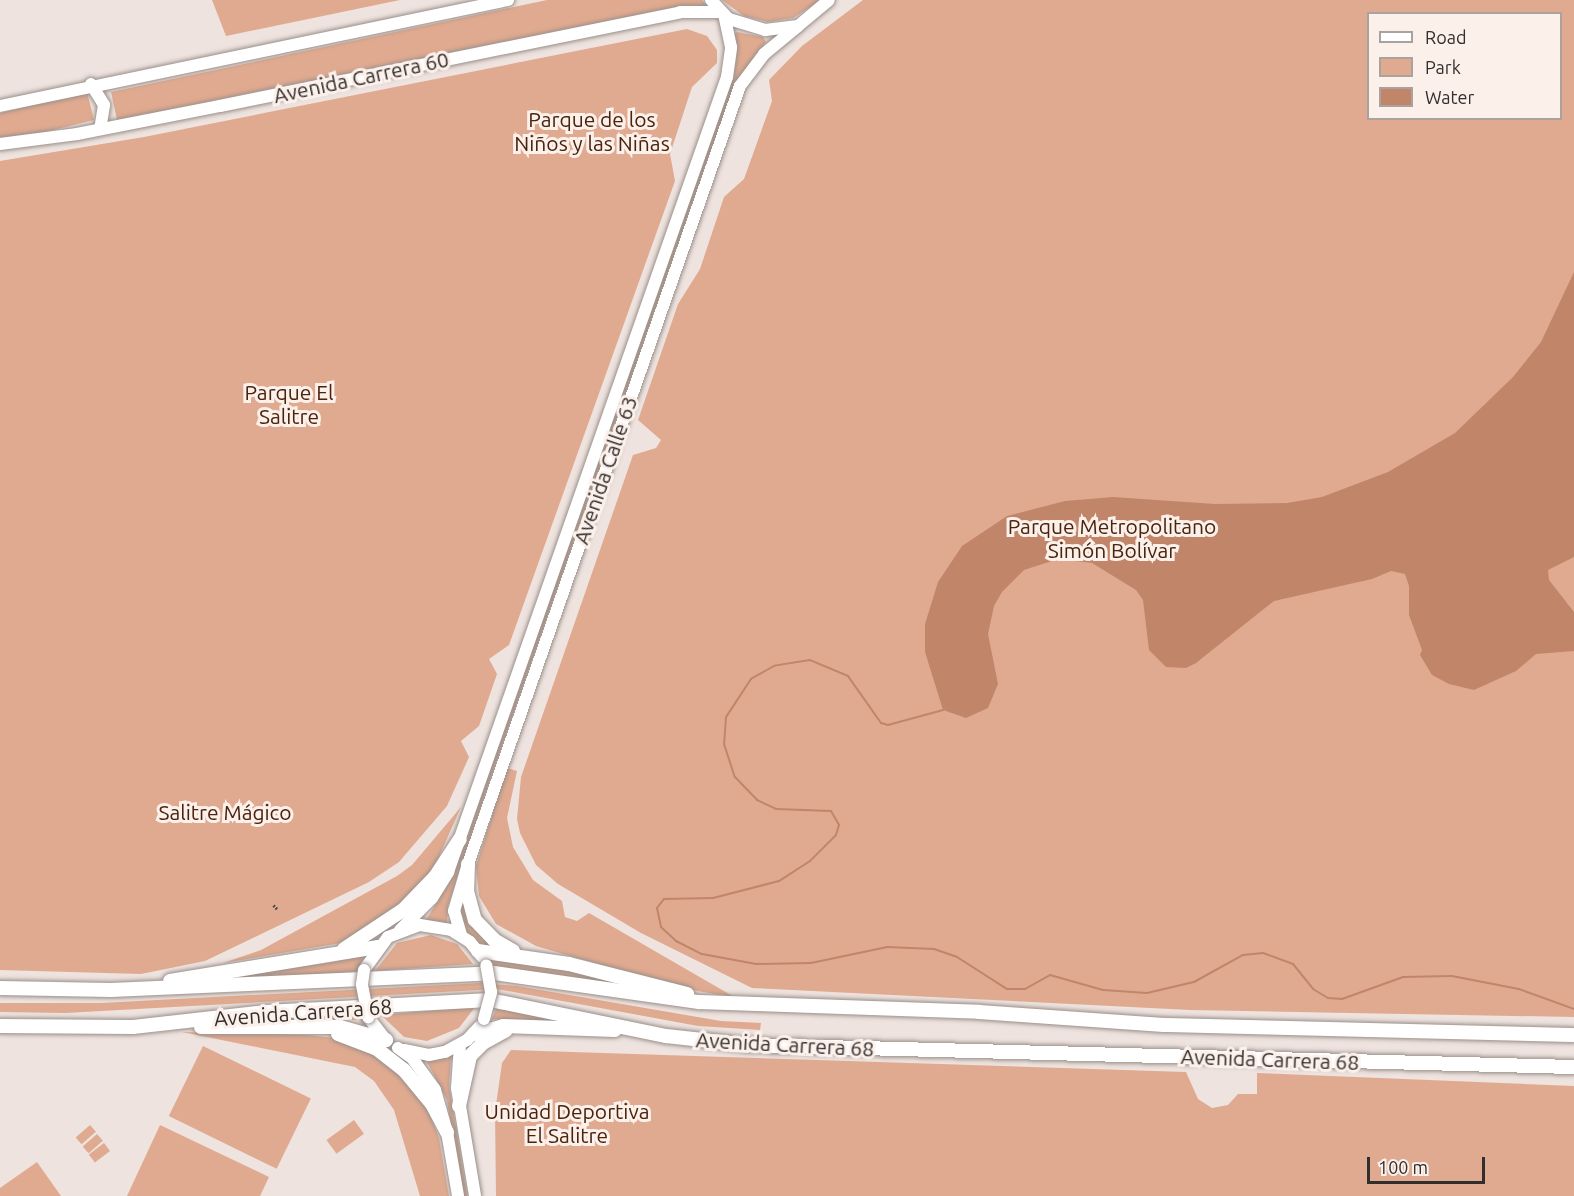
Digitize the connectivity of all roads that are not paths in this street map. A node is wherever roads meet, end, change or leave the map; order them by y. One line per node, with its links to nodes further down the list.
1 (508, 0): 6 (main road)
2 (711, 0): 4 (main road)
3 (829, 1): 5 (main road, Avenida Calle 63)
4 (722, 14): 5 (main road); 8 (main road, Avenida Carrera 60); 10 (main road, Avenida Calle 63)
5 (798, 26): 11 (main road, Avenida Calle 63)
6 (91, 84): 7 (main road); 8 (main road)
7 (0, 106)
8 (100, 129): 9 (main road, Avenida Carrera 60)
9 (0, 144)
10 (561, 548): 11 (main road); 12 (main road, Avenida Calle 63)
11 (576, 554): 13 (main road, Avenida Calle 63)
12 (460, 839): 14 (main road, Avenida Calle 63); 18 (main road)
13 (468, 864): 15 (main road, Avenida Calle 63); 19 (main road)
14 (400, 930): 15 (main road); 16 (main road)
15 (460, 935): 17 (main road)
16 (378, 946): 18 (main road); 30 (main road, bridge)
17 (478, 951): 19 (main road); 28 (main road, bridge)
18 (330, 956): 21 (main road)
19 (526, 957): 22 (main road)
20 (0, 988): 21 (main road, Avenida Carrera 68)
21 (132, 989): 22 (main road, Avenida Carrera 68)
22 (722, 1003): 29 (main road, Avenida Carrera 68)
23 (0, 1026): 25 (main road, Avenida Carrera 68)
24 (519, 1026): 27 (main road); 28 (main road); 33 (main road)
25 (133, 1027): 26 (main road); 27 (main road, Avenida Carrera 68)
26 (307, 1027): 30 (main road); 34 (main road)
27 (641, 1031): 32 (main road, Avenida Carrera 68)
28 (474, 1034): 31 (main road)
29 (1574, 1035)
30 (392, 1044): 31 (main road); 34 (main road)
31 (460, 1045): 33 (main road)
32 (1574, 1067)
33 (459, 1106): 36 (main road)
34 (447, 1132): 35 (main road)
35 (458, 1196)
36 (475, 1196)

